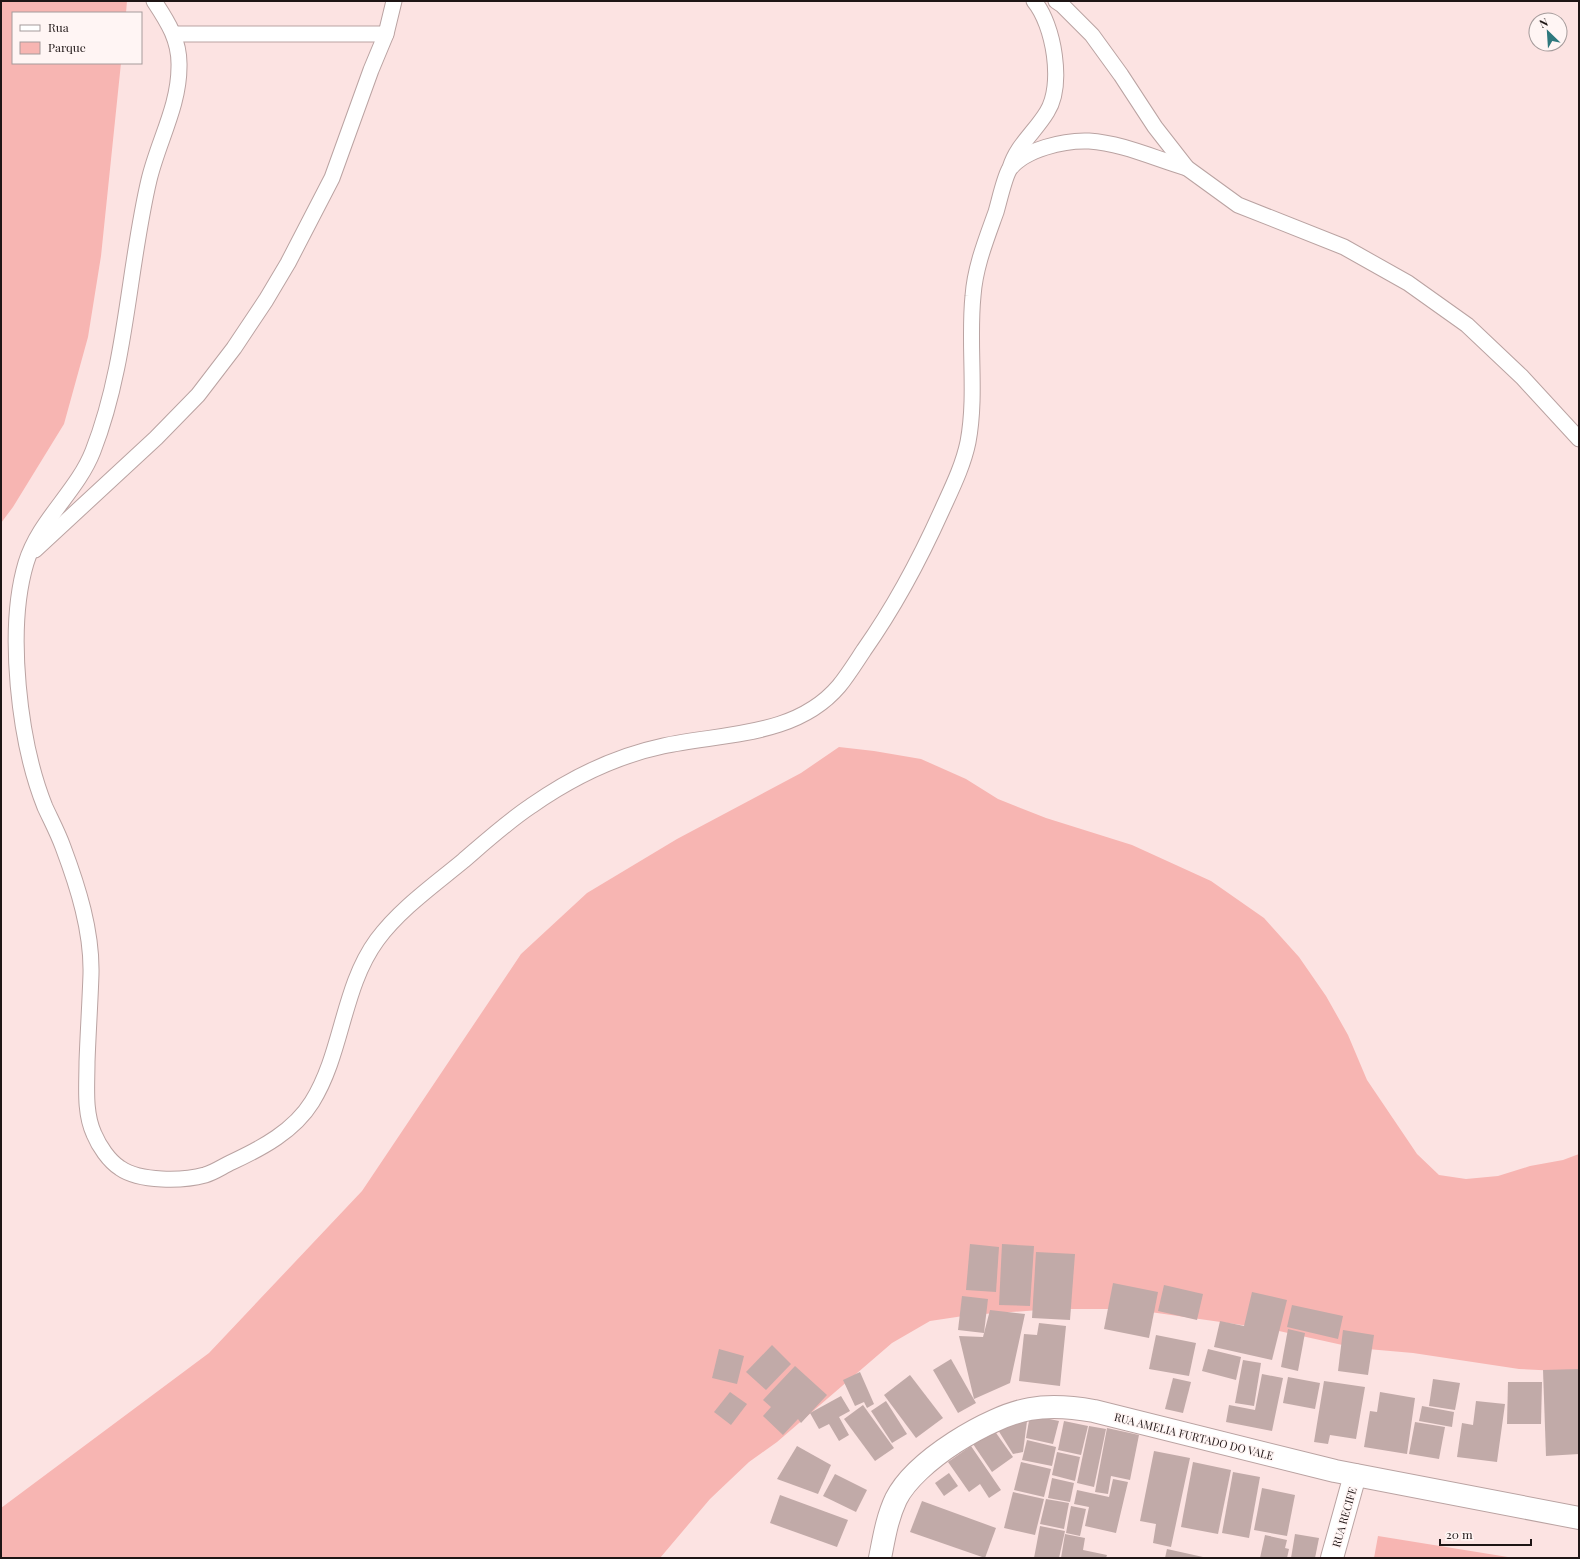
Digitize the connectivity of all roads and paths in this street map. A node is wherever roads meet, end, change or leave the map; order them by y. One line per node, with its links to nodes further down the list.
1 (154, 1): 5 (lane)
2 (394, 1): 6 (lane)
3 (1034, 1): 8 (lane)
4 (1056, 1): 7 (lane)
5 (174, 34): 6 (lane); 10 (lane)
6 (386, 34): 10 (lane)
7 (1187, 168): 8 (lane); 9 (lane)
8 (1010, 169): 10 (lane)
9 (1579, 439)
10 (27, 558)
11 (1356, 1475): 12 (street, RUA AMELIA FURTADO DO VALE); 13 (street, RUA AMELIA FURTADO DO VALE); 14 (street, RUA RECIFE)
12 (1579, 1518)
13 (880, 1558)
14 (1332, 1558)

